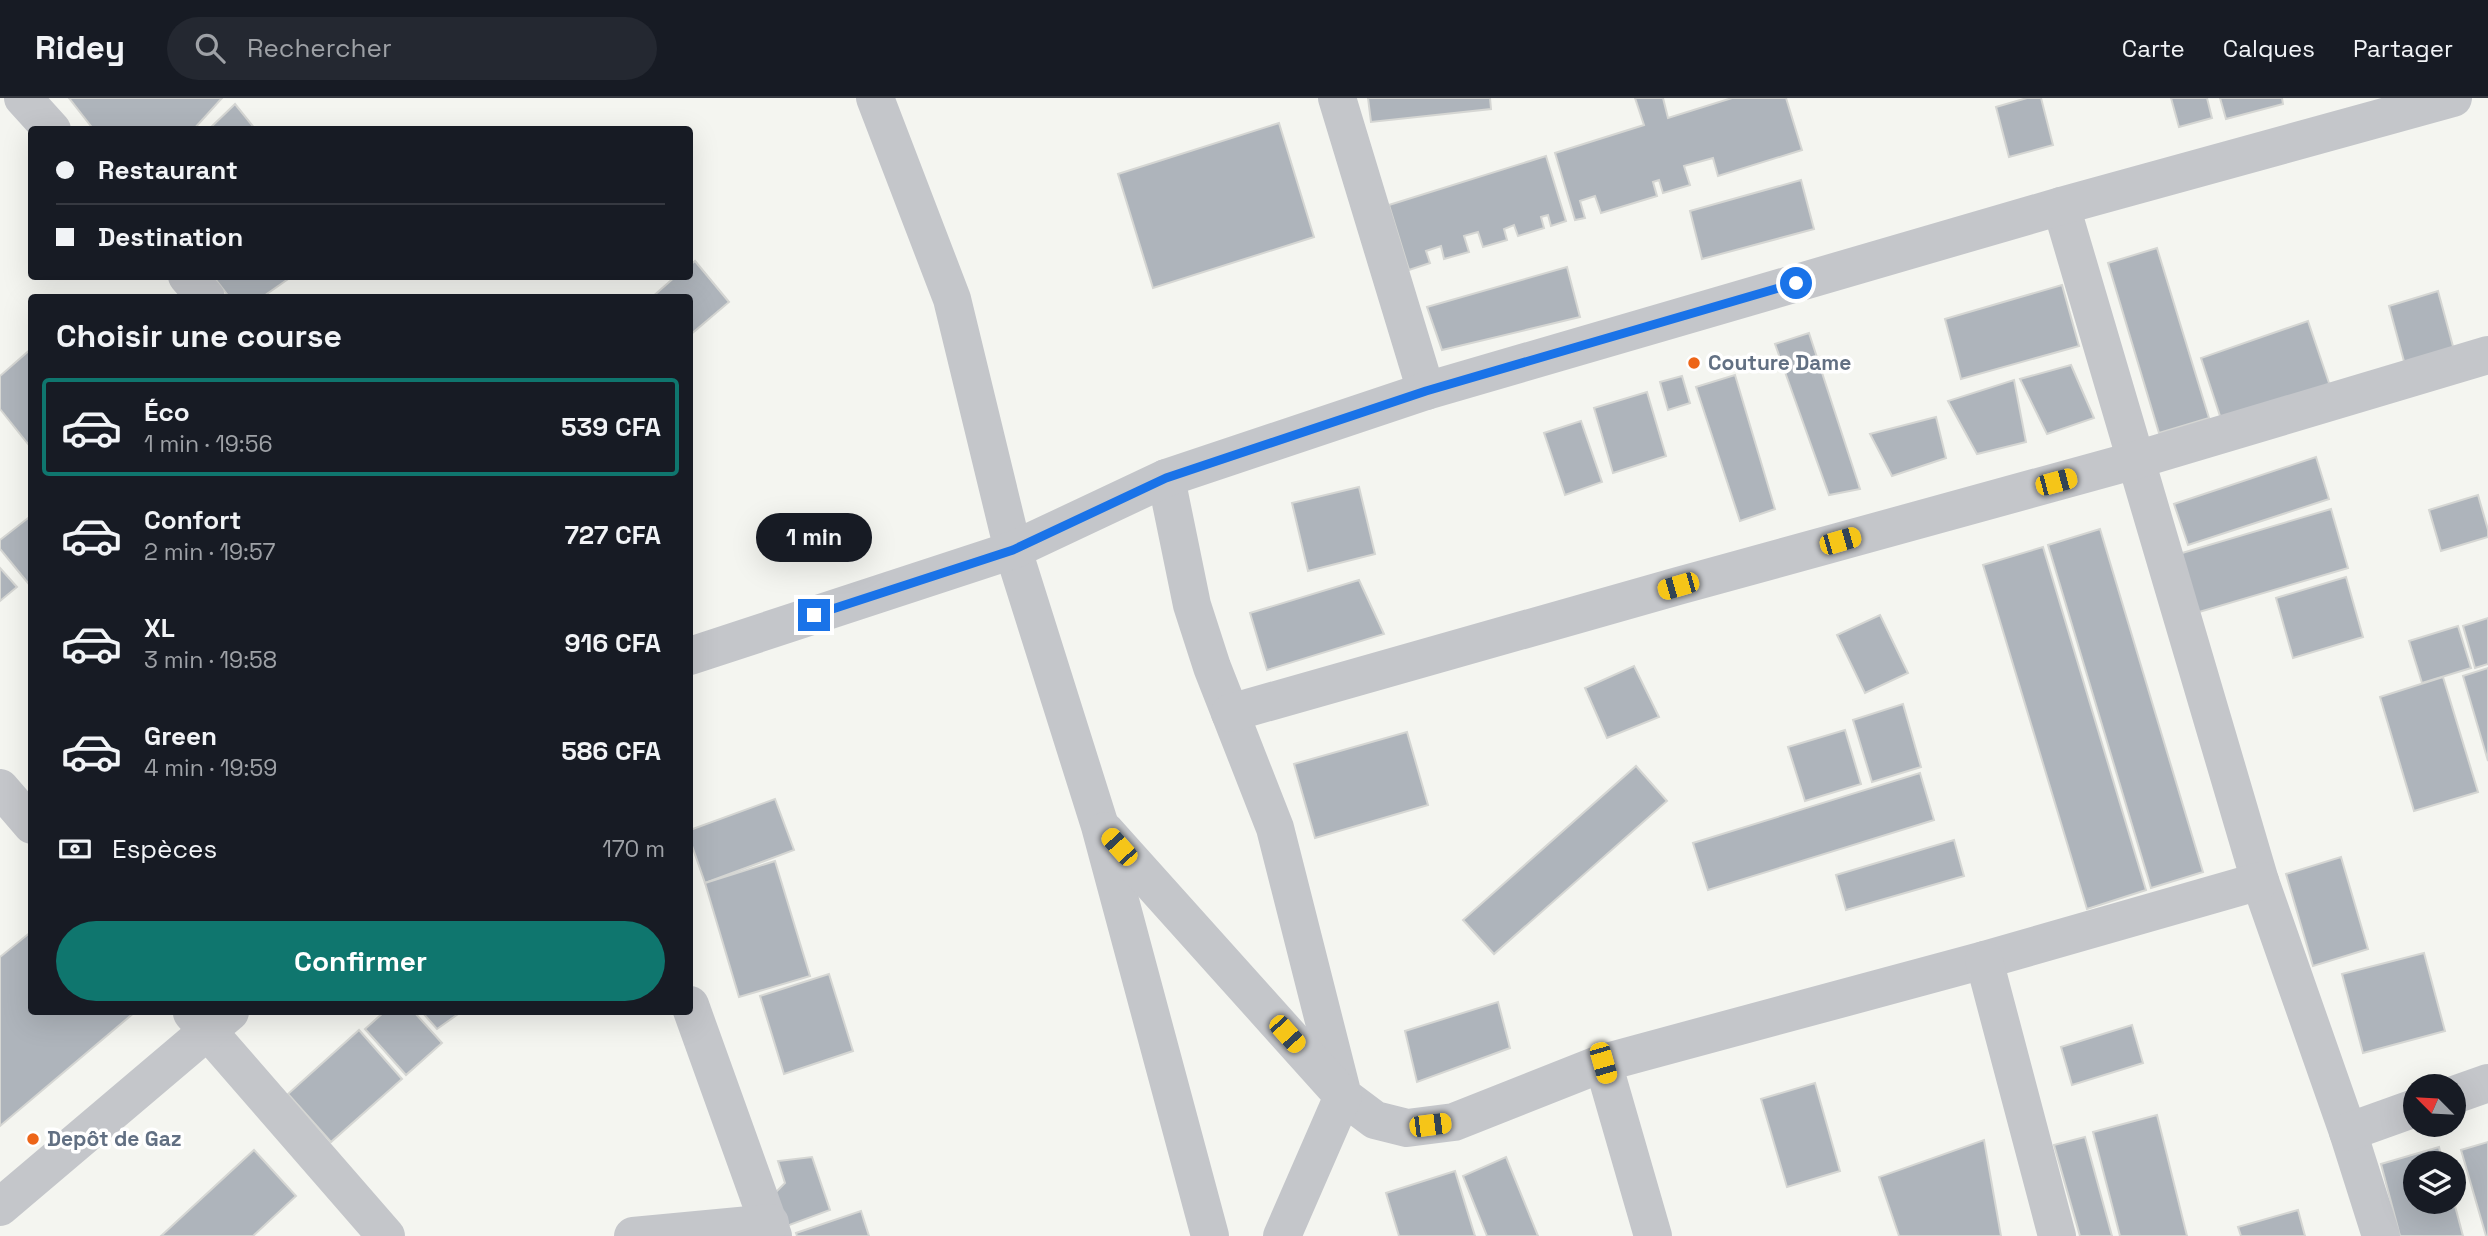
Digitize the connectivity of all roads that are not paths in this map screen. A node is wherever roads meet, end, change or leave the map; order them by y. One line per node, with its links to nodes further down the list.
1 (23, 98): 5 (street)
2 (875, 98): 13 (street)
3 (1337, 98): 10 (street)
4 (2453, 98): 6 (street)
5 (48, 126)
6 (2061, 206): 10 (street); 11 (street)
7 (190, 280): 8 (street)
8 (203, 294)
9 (2488, 355): 11 (street)
10 (1426, 391): 12 (street)
11 (2136, 460): 15 (street); 19 (street)
12 (1166, 478): 13 (street); 15 (street)
13 (1013, 550): 14 (street); 18 (street)
14 (693, 655)
15 (1230, 713): 26 (street)
16 (0, 788): 17 (street)
17 (28, 820)
18 (1100, 826): 26 (street); 33 (street)
19 (2260, 881): 20 (street); 28 (street)
20 (1984, 960): 23 (street); 36 (street)
21 (693, 1013): 30 (street)
22 (209, 1018): 29 (street); 31 (street)
23 (1603, 1063): 26 (street); 35 (street)
24 (2488, 1083): 25 (street)
25 (2466, 1091)
26 (1343, 1096): 34 (street)
27 (2403, 1112): 28 (street)
28 (2348, 1132): 37 (street)
29 (0, 1207)
30 (772, 1230): 32 (street)
31 (386, 1236)
32 (633, 1236)
33 (1210, 1236)
34 (1282, 1236)
35 (1653, 1236)
36 (2057, 1236)
37 (2381, 1236)

